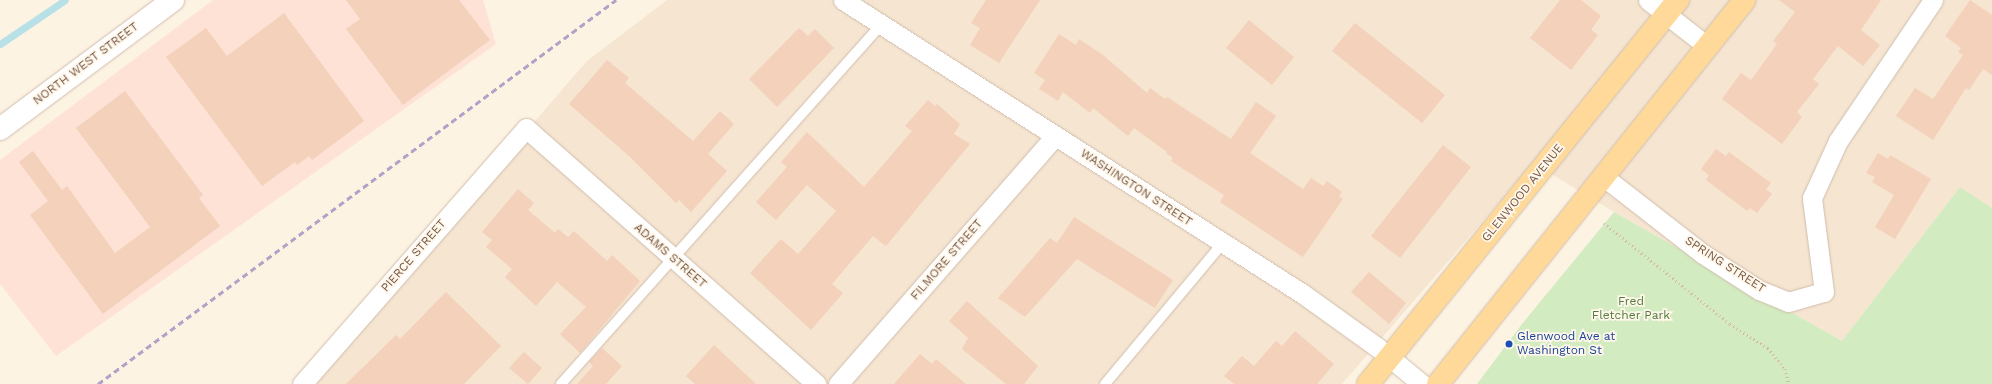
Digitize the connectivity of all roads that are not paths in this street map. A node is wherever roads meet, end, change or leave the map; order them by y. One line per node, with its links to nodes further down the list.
1 (173, 0): 9 (street, NORTH WEST STREET)
2 (843, 0): 7 (street, WASHINGTON STREET)
3 (1648, 0): 6 (street)
4 (1744, 0): 8 (main road)
5 (1934, 0): 12 (street, SPRING STREET)
6 (1672, 7): 8 (street); 15 (main road, GLENWOOD AVENUE)
7 (882, 24): 11 (street, WASHINGTON STREET); 14 (lane)
8 (1706, 46): 12 (main road)
9 (0, 128)
10 (526, 128): 14 (street, ADAMS STREET); 16 (street, PIERCE STREET)
11 (1055, 136): 13 (street, WASHINGTON STREET); 19 (street, FILMORE STREET)
12 (1604, 177): 23 (main road)
13 (1222, 244): 15 (street, WASHINGTON STREET); 20 (lane)
14 (673, 259): 17 (lane); 18 (street, ADAMS STREET)
15 (1391, 358): 21 (main road, GLENWOOD AVENUE); 22 (street, WASHINGTON STREET)
16 (302, 384)
17 (560, 384)
18 (816, 384)
19 (838, 384)
20 (1105, 384)
21 (1368, 384)
22 (1422, 384)
23 (1438, 384)

